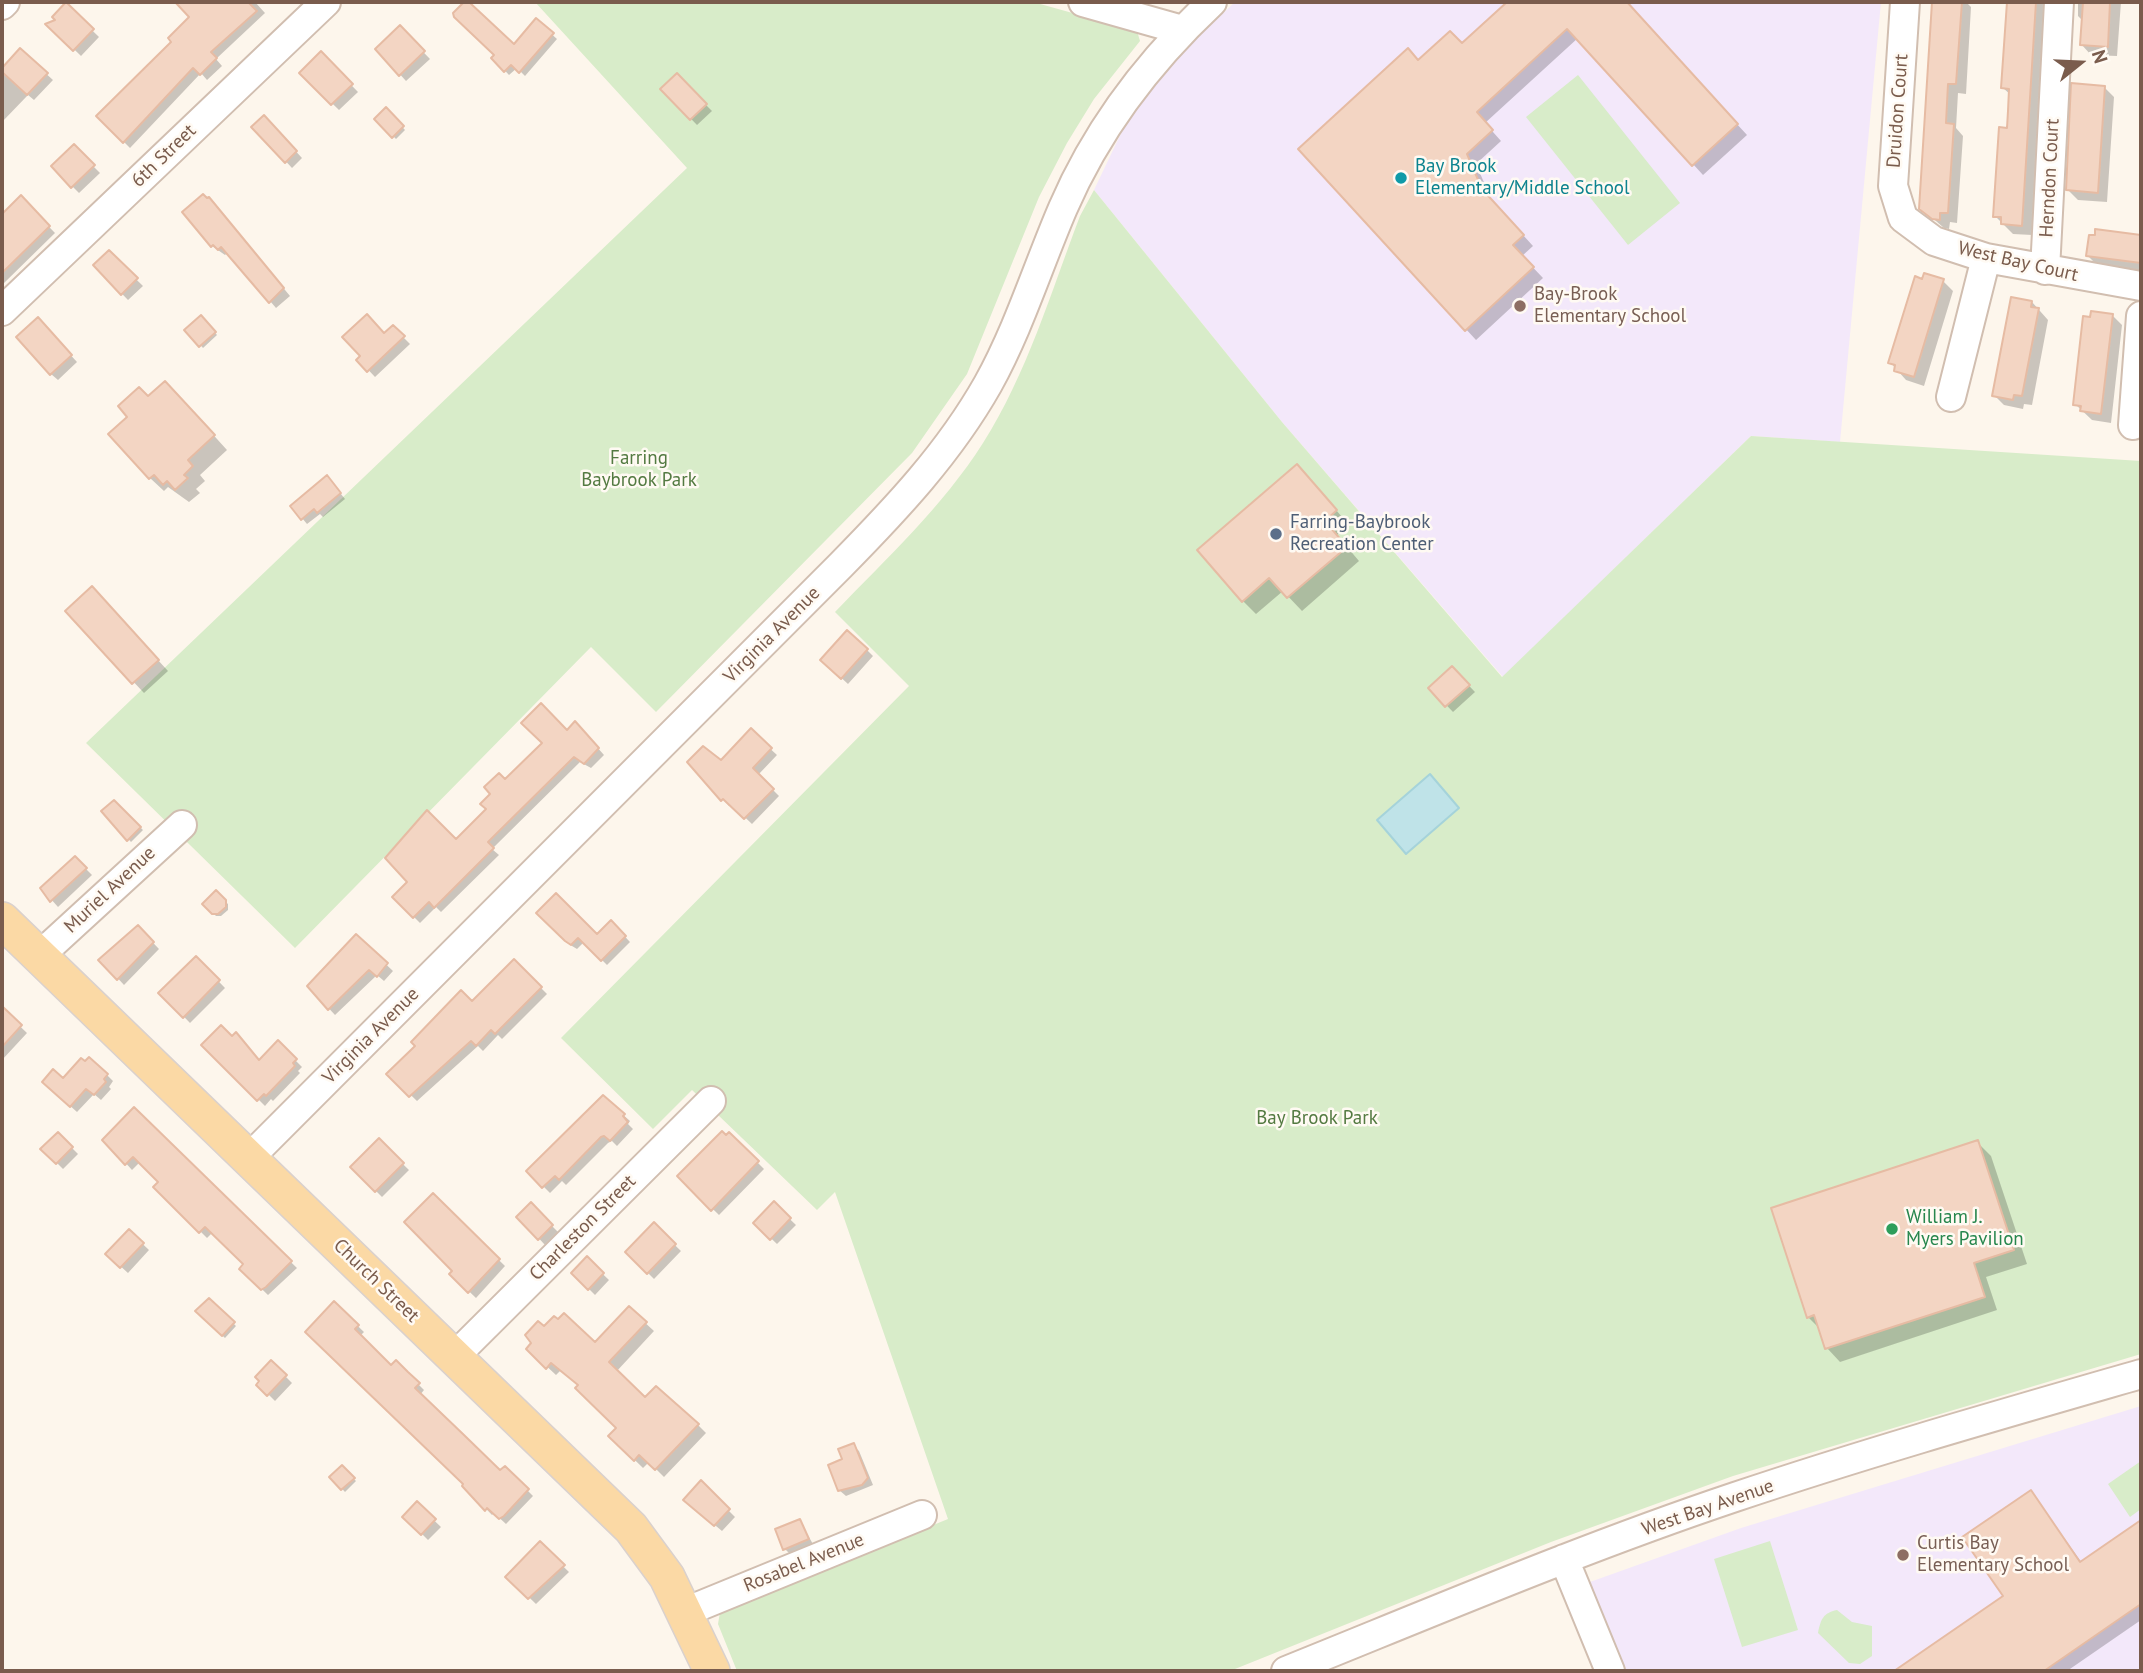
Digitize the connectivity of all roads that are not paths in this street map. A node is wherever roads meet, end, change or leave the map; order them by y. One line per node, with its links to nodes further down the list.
1 (1083, 2): 6 (street)
2 (1212, 2): 6 (street)
3 (1905, 2): 7 (street, Druidon Court)
4 (2059, 2): 9 (street, Herndon Court)
5 (319, 4): 11 (street, 6th Street)
6 (1182, 30): 19 (street, Virginia Avenue)
7 (1903, 218): 8 (street, West Bay Court)
8 (1986, 258): 9 (street, West Bay Court); 13 (street)
9 (2045, 270): 10 (street, West Bay Court)
10 (2141, 286)
11 (2, 311)
12 (2141, 316): 14 (street)
13 (1951, 397)
14 (2133, 425)
15 (182, 825): 17 (street, Muriel Avenue)
16 (2, 920): 17 (main road, Church Street)
17 (39, 956): 19 (main road, Church Street)
18 (711, 1101): 20 (street, Charleston Street)
19 (249, 1158): 20 (main road, Church Street)
20 (455, 1356): 24 (main road, Church Street)
21 (2141, 1374): 23 (street, West Bay Avenue)
22 (922, 1515): 24 (street, Rosabel Avenue)
23 (1564, 1559): 26 (street, West Bay Avenue); 27 (street)
24 (685, 1612): 25 (main road, Church Street)
25 (712, 1671)
26 (1286, 1671)
27 (1610, 1671)

